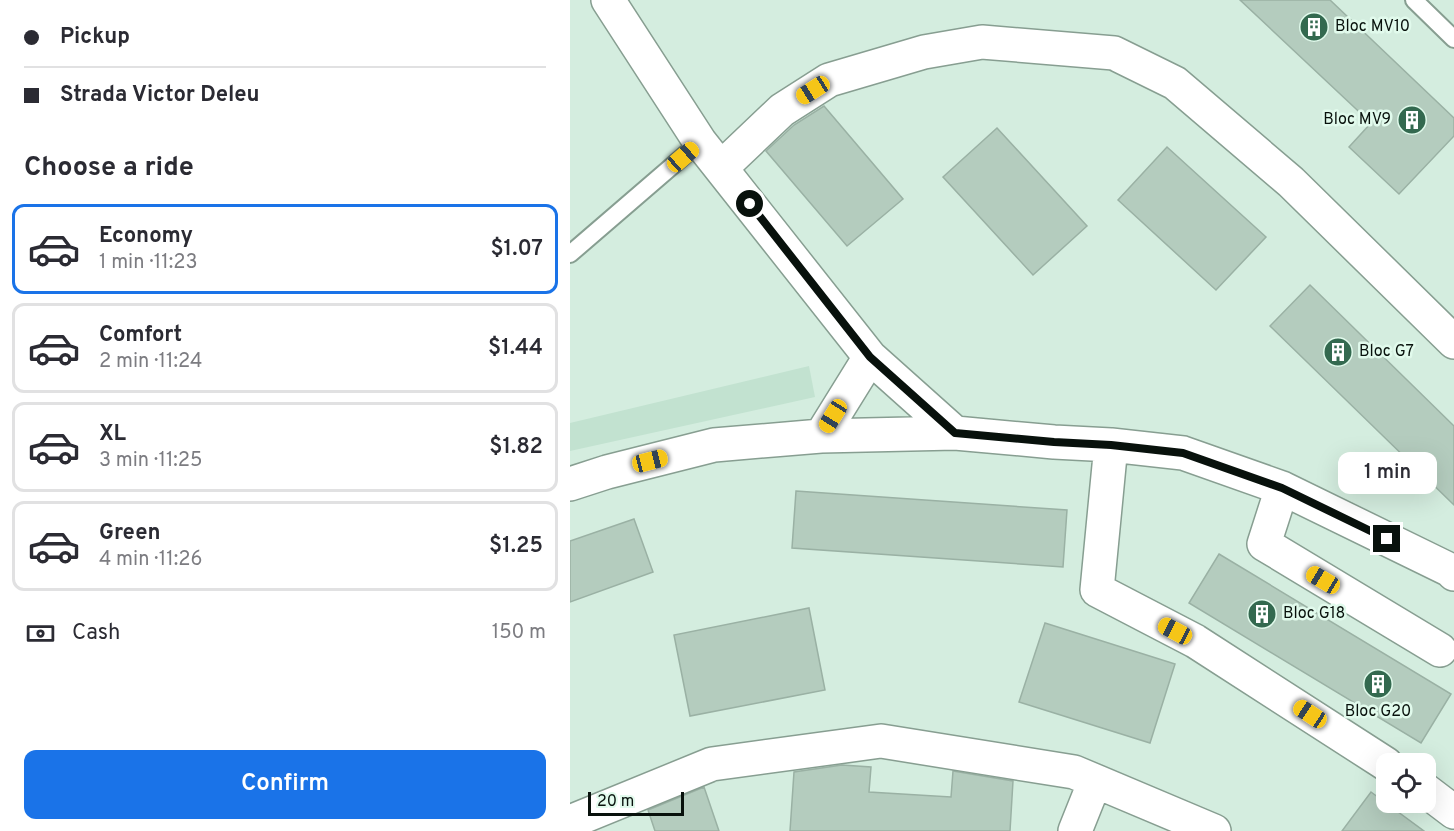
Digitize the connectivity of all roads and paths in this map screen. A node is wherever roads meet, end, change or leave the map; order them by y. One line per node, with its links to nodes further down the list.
1 (608, 0): 4 (street)
2 (1414, 0): 3 (lane)
3 (1454, 39)
4 (700, 142): 5 (street); 6 (lane)
5 (721, 168): 7 (street); 8 (street)
6 (570, 254)
7 (1454, 342)
8 (870, 357): 9 (street); 10 (street)
9 (955, 433): 10 (street); 11 (street)
10 (821, 435): 12 (street)
11 (1111, 445): 13 (street); 16 (street)
12 (570, 484)
13 (1282, 488): 14 (street); 15 (street)
14 (1453, 570)
15 (1440, 651)
16 (1376, 758)
17 (1095, 781): 20 (street); 21 (street); 22 (street)
18 (1436, 798): 19 (street)
19 (1454, 812)
20 (570, 822)
21 (1075, 831)
22 (1214, 831)

